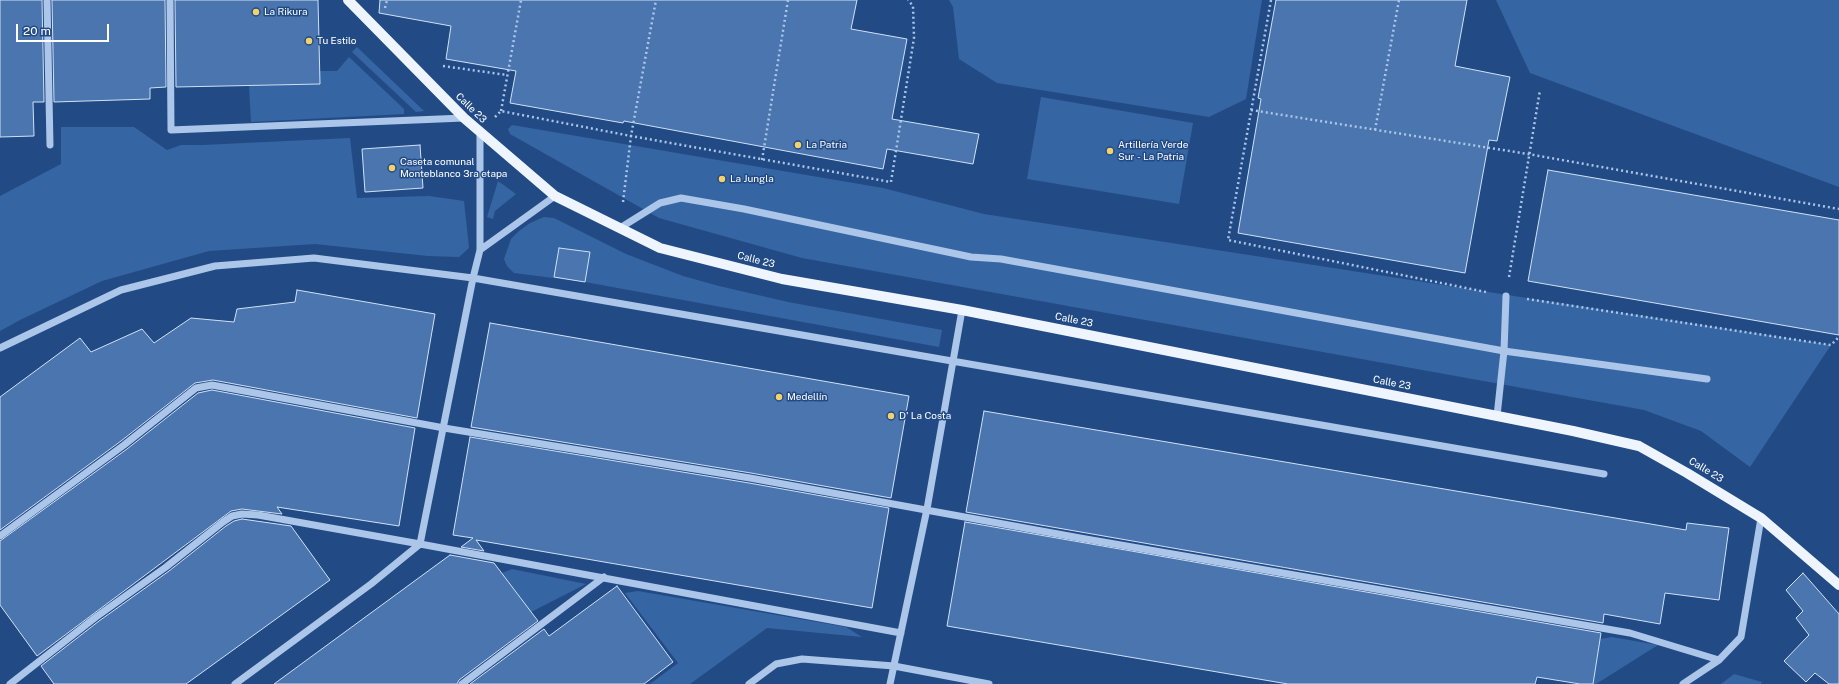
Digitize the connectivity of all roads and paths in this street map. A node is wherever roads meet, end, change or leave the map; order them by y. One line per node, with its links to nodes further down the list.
1 (47, 0): 19 (street)
2 (170, 0): 15 (street)
3 (348, 0): 10 (main road, Calle 23)
4 (521, 0): 11 (path)
5 (656, 0): 18 (path)
6 (788, 0): 21 (path)
7 (908, 0): 21 (path)
8 (1271, 0): 13 (path)
9 (1399, 0): 16 (path)
10 (405, 61): 11 (path); 15 (main road, Calle 23)
11 (507, 75): 14 (path)
12 (1540, 90): 20 (path)
13 (1251, 110): 16 (path); 27 (path)
14 (500, 111): 17 (path); 18 (path)
15 (464, 118): 17 (main road, Calle 23)
16 (1375, 130): 20 (path)
17 (480, 133): 22 (main road, Calle 23); 25 (street)
18 (632, 136): 21 (path); 24 (path)
19 (50, 145)
20 (1528, 154): 23 (path); 27 (path)
21 (762, 160)
22 (555, 196): 24 (main road, Calle 23); 25 (street)
23 (1839, 209)
24 (620, 228): 28 (main road, Calle 23); 31 (street)
25 (480, 250): 26 (street)
26 (473, 278): 30 (street); 32 (street); 35 (street)
27 (1506, 296): 29 (path); 31 (street)
28 (962, 310): 32 (street); 34 (main road, Calle 23)
29 (1839, 337)
30 (0, 348)
31 (1504, 351): 33 (street); 34 (street)
32 (953, 361): 36 (street); 37 (street)
33 (1708, 379)
34 (1497, 416): 38 (main road, Calle 23)
35 (444, 428): 37 (street); 39 (street); 40 (street)
36 (1604, 474)
37 (927, 509): 43 (street); 44 (street)
38 (1761, 518): 42 (main road, Calle 23); 44 (street)
39 (0, 536)
40 (420, 544): 41 (street); 46 (street); 47 (street)
41 (604, 577): 43 (street); 48 (street)
42 (1839, 586)
43 (901, 632): 45 (street)
44 (1719, 660): 52 (street)
45 (894, 666): 49 (street); 50 (street); 51 (street)
46 (10, 684)
47 (235, 684)
48 (462, 684)
49 (749, 684)
50 (890, 684)
51 (989, 684)
52 (1683, 684)

